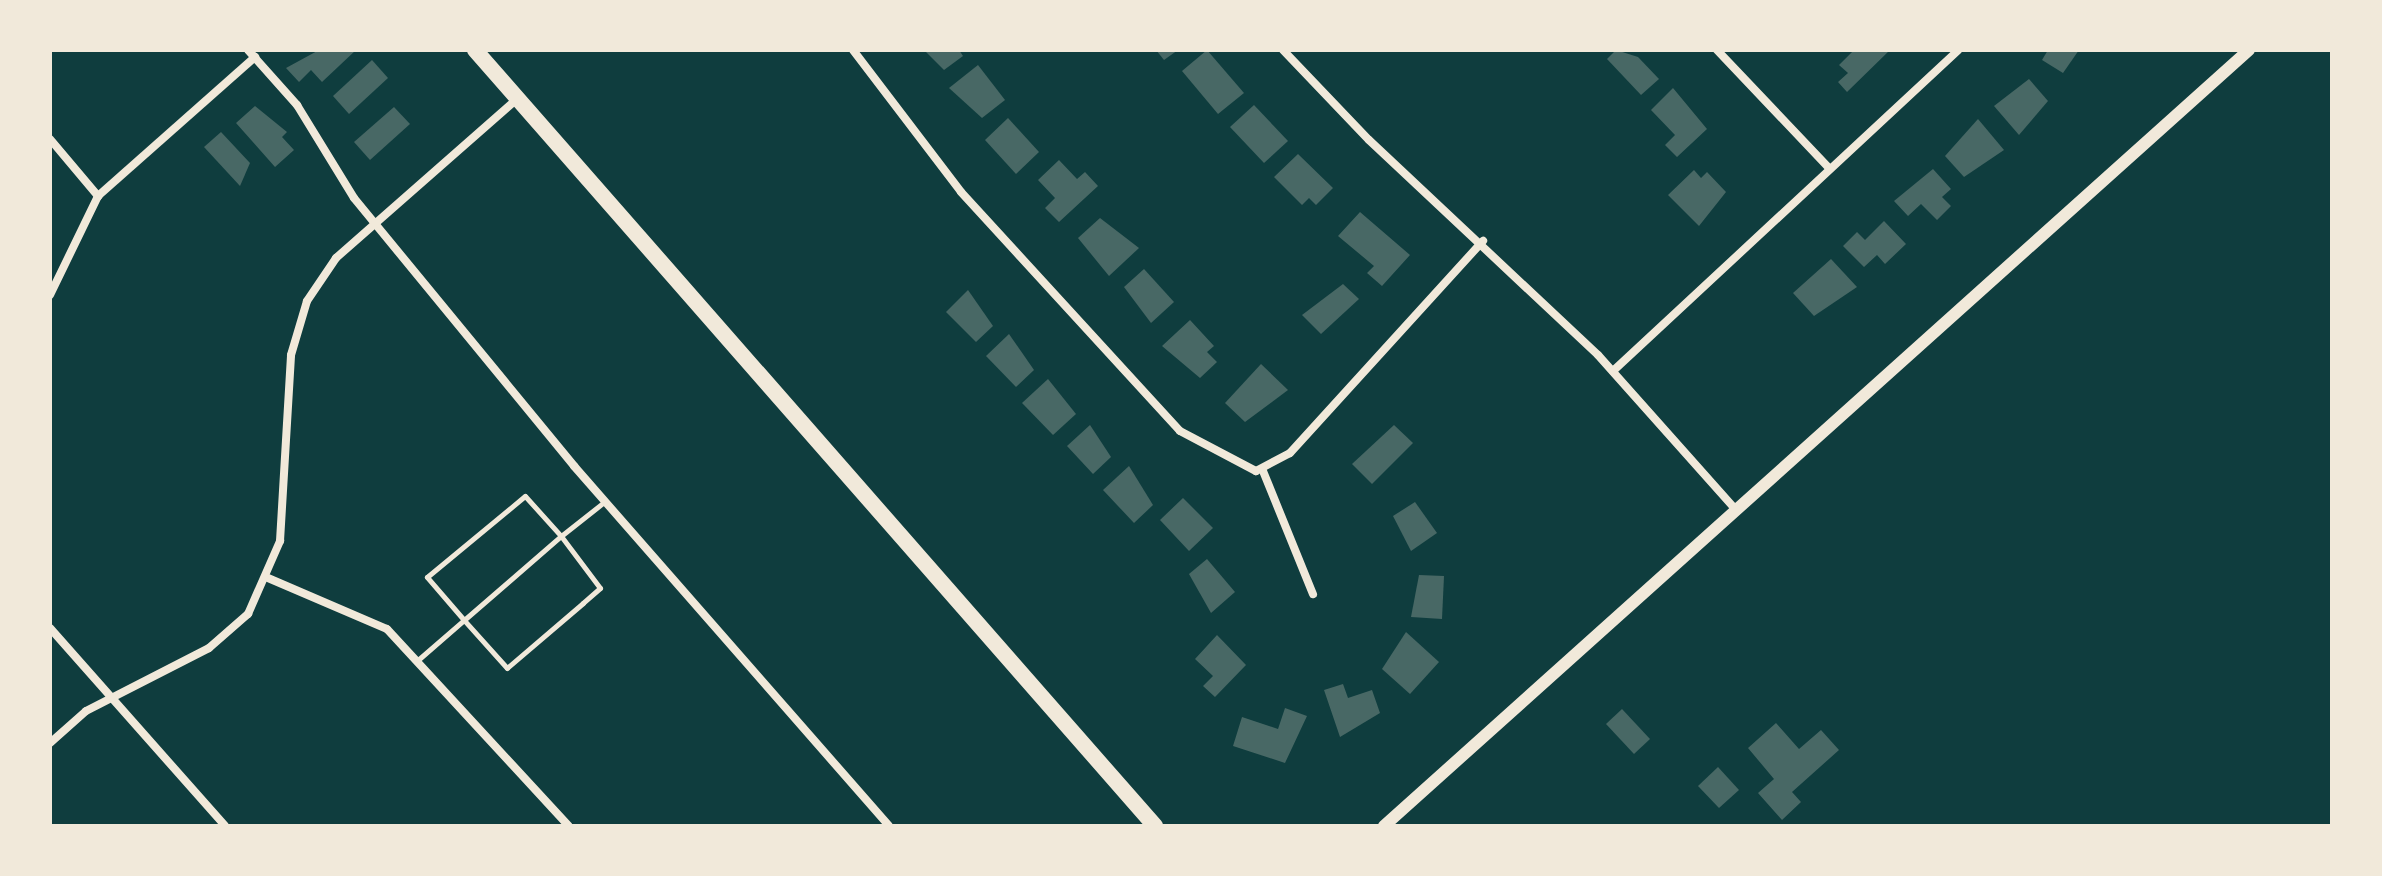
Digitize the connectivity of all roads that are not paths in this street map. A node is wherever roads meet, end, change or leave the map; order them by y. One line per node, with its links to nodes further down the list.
1 (248, 50): 8 (street)
2 (475, 50): 9 (highway)
3 (853, 50): 17 (street)
4 (1283, 50): 14 (street)
5 (1717, 50): 11 (street)
6 (1958, 50): 11 (street)
7 (2249, 50): 19 (street)
8 (255, 57): 12 (street); 13 (street)
9 (517, 99): 13 (street); 31 (highway)
10 (50, 139): 12 (street)
11 (1829, 168): 16 (street)
12 (98, 196): 15 (street)
13 (375, 223): 18 (street); 21 (street)
14 (1483, 241): 16 (street); 17 (street)
15 (50, 295)
16 (1613, 371): 19 (street)
17 (1263, 471): 22 (street)
18 (604, 502): 20 (lane); 30 (street)
19 (1736, 510): 32 (street)
20 (561, 536): 23 (lane); 23 (lane); 23 (lane)
21 (268, 578): 25 (street); 26 (street)
22 (1313, 594)
23 (464, 620): 25 (lane)
24 (50, 628): 26 (street)
25 (419, 659): 29 (street)
26 (112, 698): 27 (street); 28 (street)
27 (50, 743)
28 (225, 826)
29 (569, 826)
30 (889, 826)
31 (1155, 826)
32 (1384, 826)

